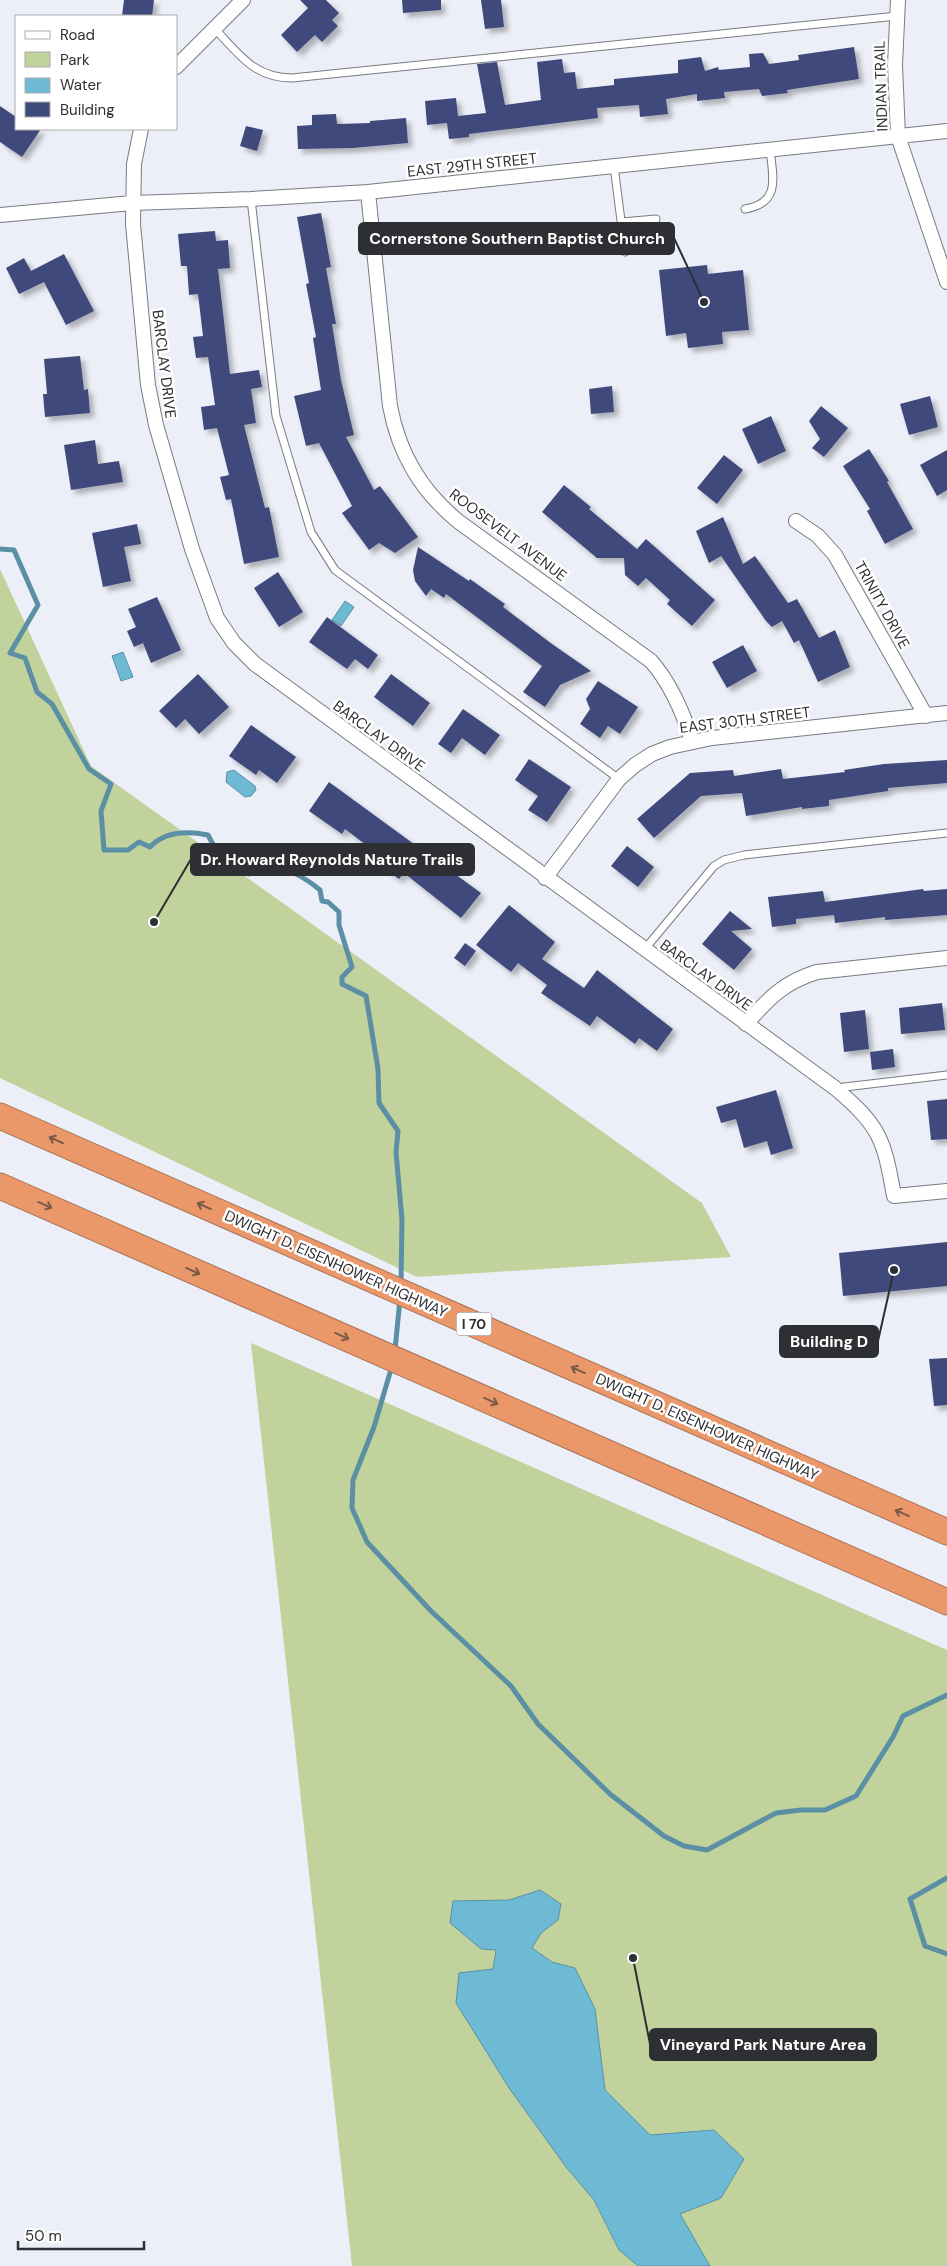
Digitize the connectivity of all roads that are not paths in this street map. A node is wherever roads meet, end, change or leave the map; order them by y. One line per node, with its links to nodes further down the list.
1 (242, 0): 4 (street)
2 (898, 0): 3 (street, INDIAN TRAIL)
3 (897, 16): 4 (lane); 8 (street, INDIAN TRAIL)
4 (214, 28): 5 (street)
5 (178, 65)
6 (141, 130): 13 (street, BARCLAY DRIVE)
7 (947, 131): 8 (street, EAST 29TH STREET)
8 (898, 136): 9 (street, EAST 29TH STREET); 19 (street, INDIAN TRAIL)
9 (770, 150): 10 (street, EAST 29TH STREET); 14 (lane)
10 (614, 166): 11 (street, EAST 29TH STREET); 17 (lane)
11 (368, 192): 12 (street, EAST 29TH STREET); 23 (street, ROOSEVELT AVENUE)
12 (251, 199): 13 (street, EAST 29TH STREET); 24 (lane)
13 (132, 203): 15 (street, EAST 29TH STREET); 26 (street, BARCLAY DRIVE)
14 (746, 209)
15 (0, 215)
16 (656, 219): 17 (lane)
17 (622, 222): 18 (lane)
18 (625, 252)
19 (947, 282)
20 (796, 521): 22 (street, TRINITY DRIVE)
21 (947, 713): 22 (street, EAST 30TH STREET)
22 (926, 716): 23 (street, EAST 30TH STREET)
23 (692, 741): 24 (street, EAST 30TH STREET)
24 (619, 780): 26 (street, EAST 30TH STREET)
25 (947, 833): 27 (lane)
26 (545, 878): 27 (street, BARCLAY DRIVE)
27 (644, 950): 29 (street, BARCLAY DRIVE)
28 (947, 958): 29 (street)
29 (746, 1024): 31 (street, BARCLAY DRIVE)
30 (947, 1075): 31 (lane)
31 (835, 1088): 34 (street, BARCLAY DRIVE)
32 (0, 1116): 35 (highway, DWIGHT D. EISENHOWER HIGHWAY / I 70, one-way to 32)
33 (0, 1186): 36 (highway, one-way to 36)
34 (947, 1191)
35 (947, 1532)
36 (947, 1602)

